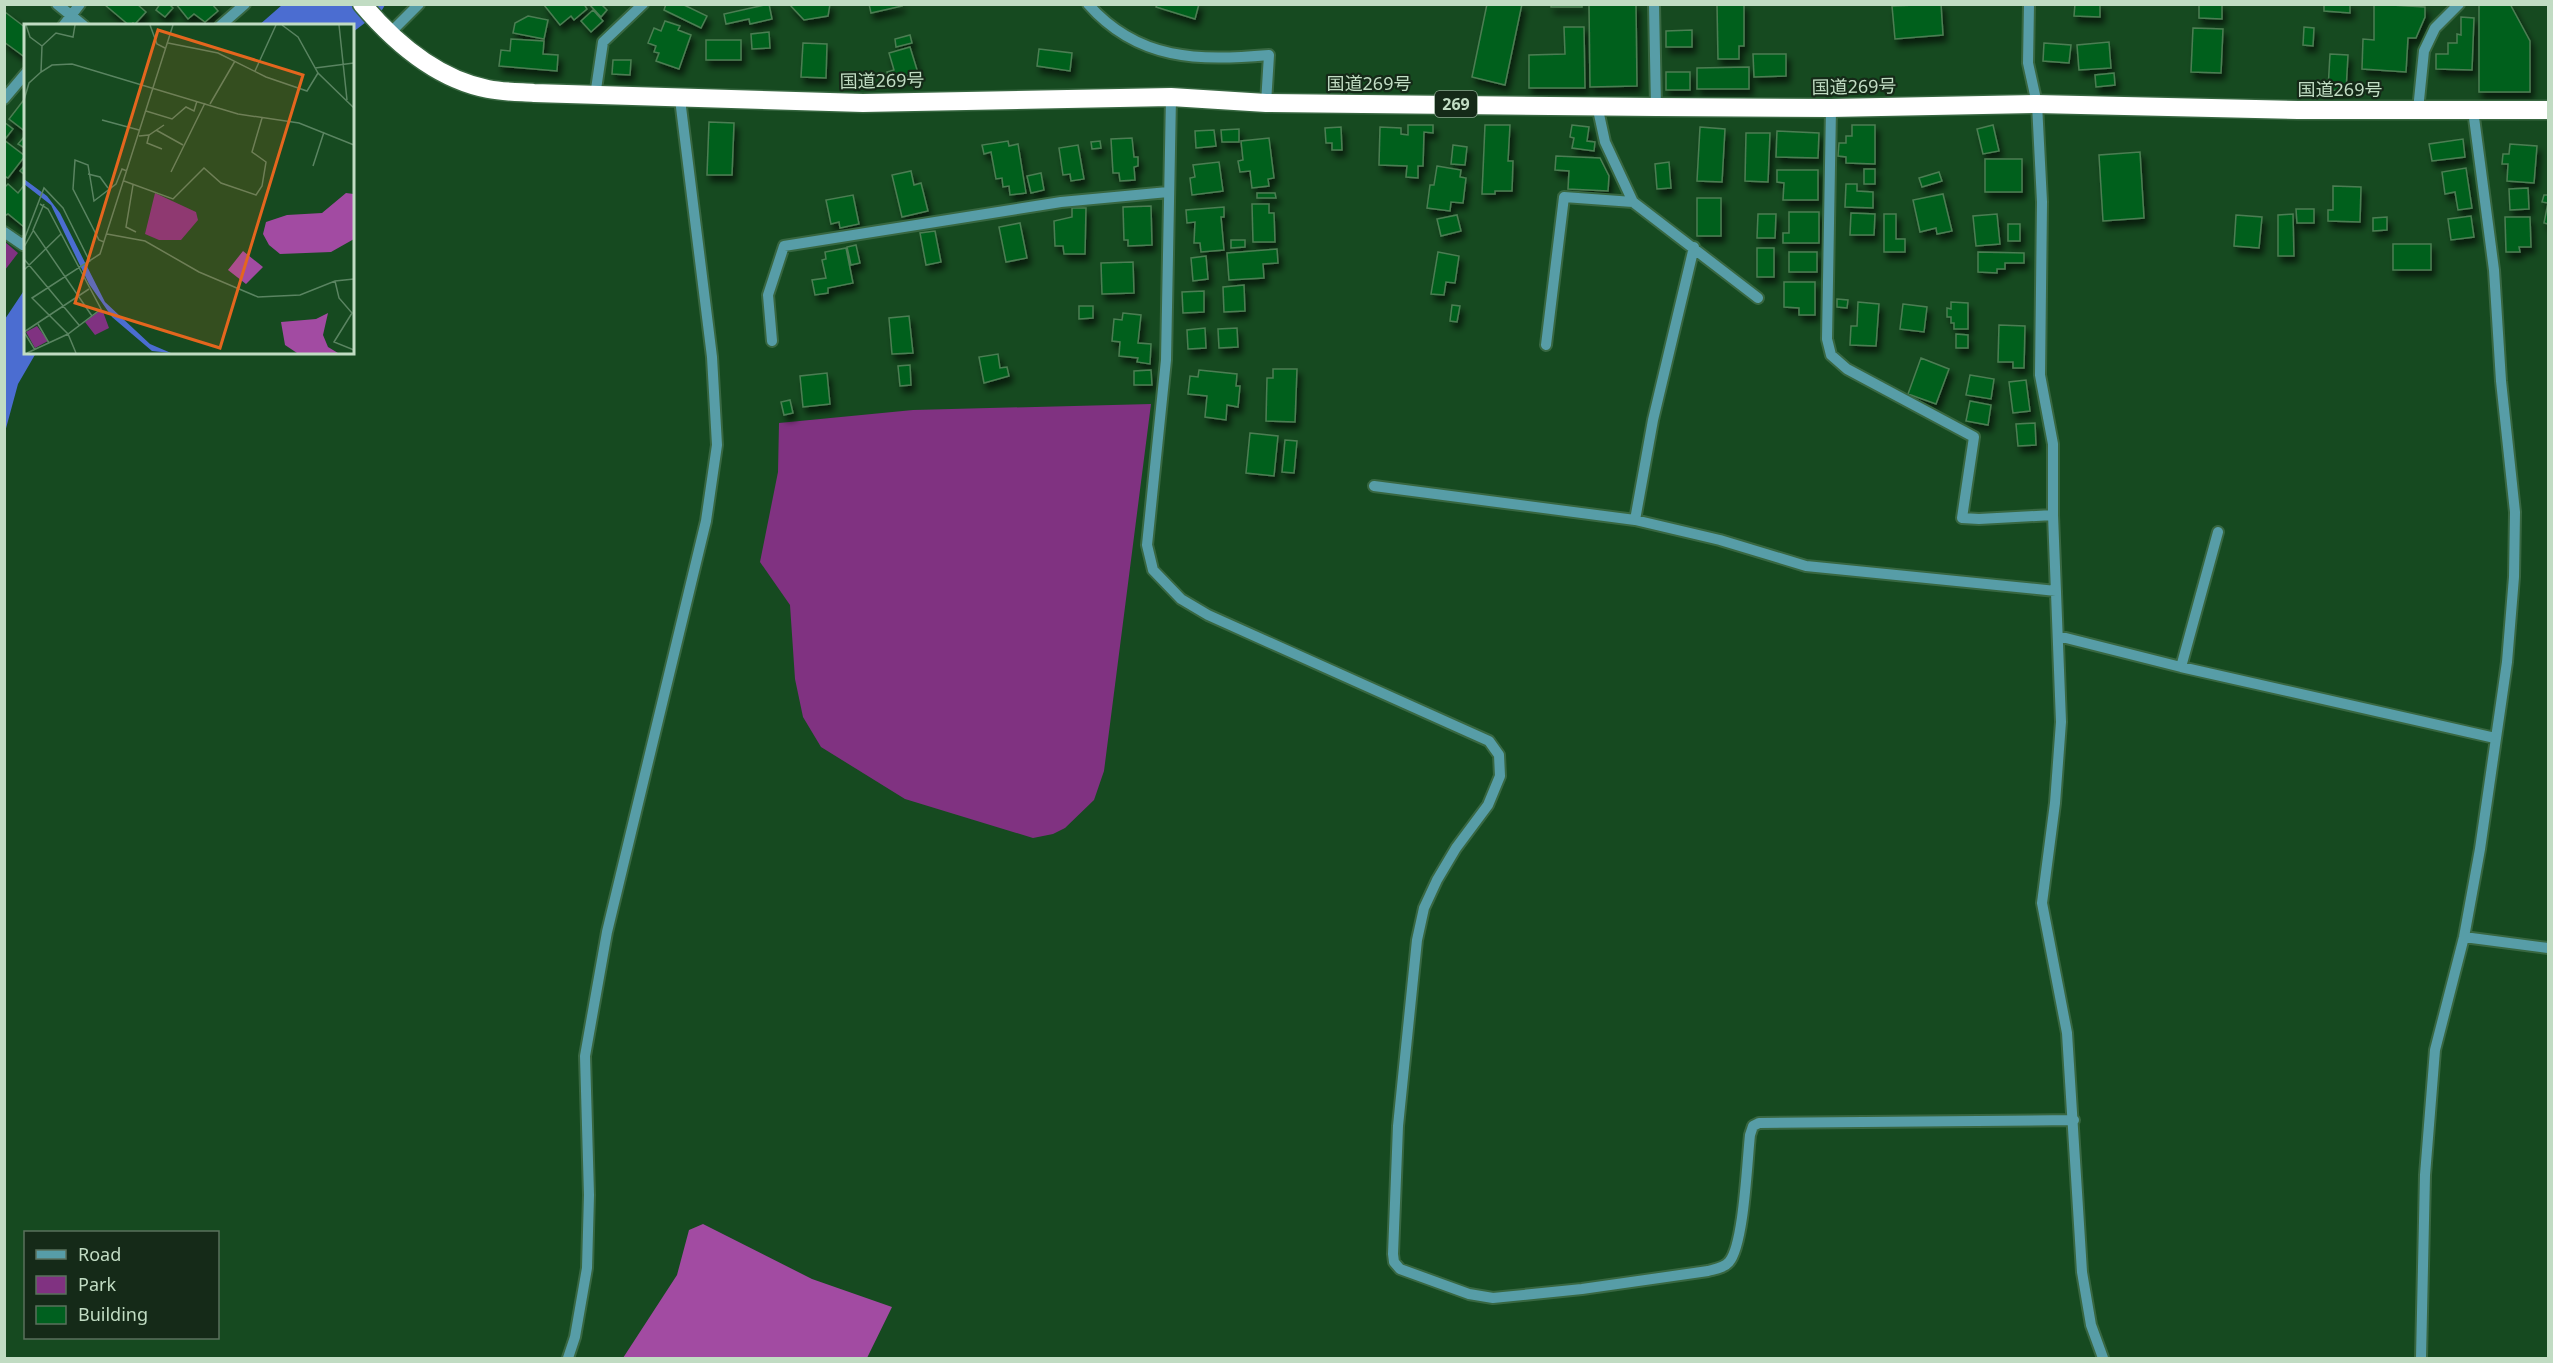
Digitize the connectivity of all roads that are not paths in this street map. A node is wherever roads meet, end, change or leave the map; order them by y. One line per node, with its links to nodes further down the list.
1 (57, 4): 11 (street)
2 (80, 4): 11 (street)
3 (245, 4): 14 (street)
4 (362, 4): 15 (highway, 国道269号 / 269)
5 (419, 4): 15 (street)
6 (643, 4): 17 (street)
7 (1088, 4): 21 (street)
8 (1654, 4): 24 (street)
9 (2029, 4): 22 (street)
10 (2459, 4): 26 (street)
11 (71, 15): 12 (street); 13 (street)
12 (64, 24)
13 (82, 24)
14 (222, 24)
15 (385, 31): 17 (highway, 国道269号 / 269)
16 (24, 75): 19 (street)
17 (595, 96): 20 (highway, 国道269号 / 269)
18 (1171, 97): 20 (highway, 国道269号 / 269); 21 (highway, 国道269号 / 269); 29 (street)
19 (4, 99)
20 (680, 99): 48 (street)
21 (1266, 103): 23 (highway, 国道269号 / 269)
22 (2037, 104): 25 (highway, 国道269号 / 269); 26 (highway, 国道269号 / 269); 38 (street)
23 (1597, 105): 24 (highway, 国道269号 / 269); 30 (street)
24 (1656, 107): 25 (highway, 国道269号 / 269)
25 (1831, 108): 38 (street)
26 (2418, 110): 27 (highway, 国道269号 / 269)
27 (2473, 110): 28 (highway, 国道269号 / 269); 44 (street)
28 (2548, 110)
29 (1168, 192): 35 (street); 47 (street)
30 (1633, 202): 33 (street); 36 (street)
31 (4, 232): 32 (street)
32 (24, 244)
33 (1694, 247): 34 (street); 39 (street)
34 (1758, 298)
35 (772, 341)
36 (1546, 345)
37 (1374, 486): 39 (street)
38 (2053, 515): 41 (street)
39 (1635, 520): 41 (street)
40 (2218, 532): 43 (street)
41 (2056, 591): 42 (street)
42 (2058, 636): 43 (street); 47 (street)
43 (2181, 667): 44 (street)
44 (2495, 738): 45 (street)
45 (2464, 937): 46 (street); 50 (street)
46 (2548, 948)
47 (2074, 1120): 49 (street)
48 (568, 1359)
49 (2103, 1359)
50 (2421, 1359)

